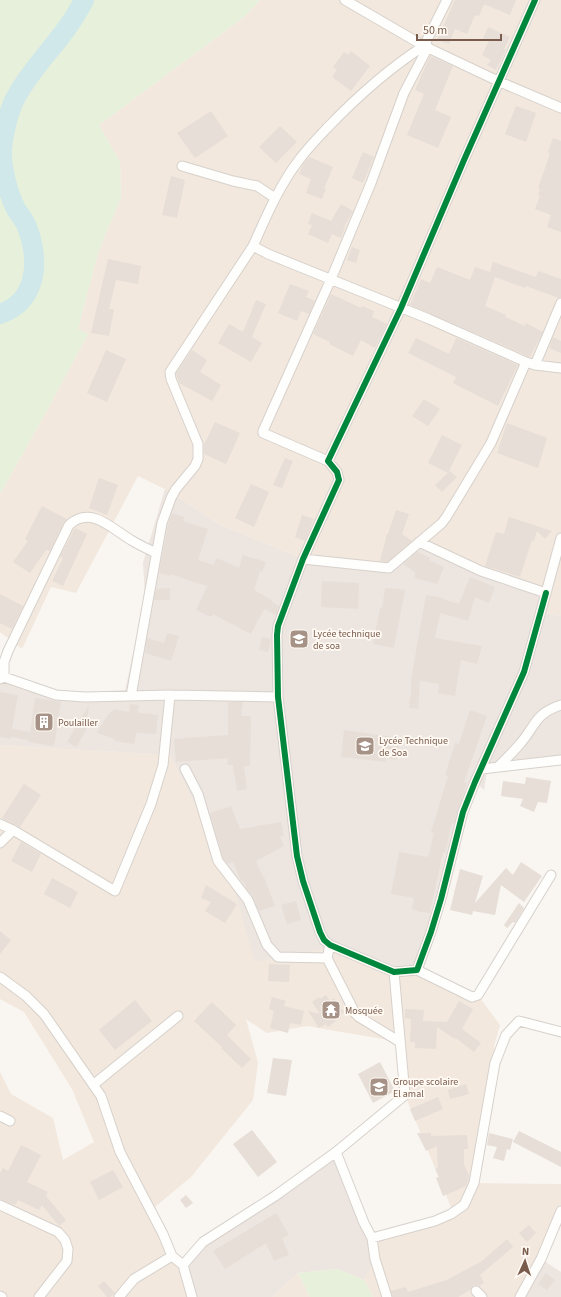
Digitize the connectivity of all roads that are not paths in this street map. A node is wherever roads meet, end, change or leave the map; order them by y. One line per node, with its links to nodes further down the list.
1 (345, 0): 4 (street)
2 (448, 0): 4 (street)
3 (535, 0): 5 (street)
4 (426, 46): 5 (street); 8 (street); 10 (street)
5 (498, 81): 6 (street); 12 (street)
6 (561, 108)
7 (182, 166): 8 (street)
8 (275, 198): 9 (street)
9 (253, 246): 10 (street); 19 (street)
10 (331, 279): 12 (street); 16 (street)
11 (561, 303): 14 (street)
12 (401, 308): 13 (street); 16 (street)
13 (526, 362): 14 (street); 18 (street)
14 (535, 365): 15 (street)
15 (561, 368)
16 (328, 461): 20 (street)
17 (561, 538): 21 (street)
18 (419, 542): 20 (street); 21 (street)
19 (156, 553): 22 (street); 24 (street)
20 (303, 559): 25 (street)
21 (546, 593): 30 (street)
22 (2, 678): 24 (street)
23 (170, 695): 24 (street); 25 (street); 32 (street)
24 (131, 696)
25 (278, 697): 35 (street)
26 (561, 705): 28 (street)
27 (561, 760): 28 (street)
28 (498, 767): 30 (street)
29 (185, 769): 36 (street)
30 (482, 769): 37 (street)
31 (0, 824): 32 (street)
32 (13, 830): 33 (street)
33 (0, 844)
34 (551, 875): 37 (street)
35 (330, 945): 36 (street); 38 (street)
36 (327, 958): 42 (street)
37 (417, 970): 38 (street)
38 (394, 972): 42 (street)
39 (0, 977): 43 (street)
40 (178, 1016): 43 (street)
41 (561, 1032): 49 (street)
42 (400, 1042): 46 (street)
43 (93, 1085): 50 (street)
44 (0, 1116): 45 (street)
45 (10, 1121)
46 (336, 1152): 49 (street); 51 (street)
47 (0, 1205): 52 (street)
48 (561, 1211): 56 (street)
49 (372, 1238): 55 (street)
50 (172, 1256): 51 (street); 53 (street)
51 (183, 1265): 54 (street)
52 (39, 1297)
53 (119, 1297)
54 (192, 1297)
55 (387, 1297)
56 (520, 1297)

